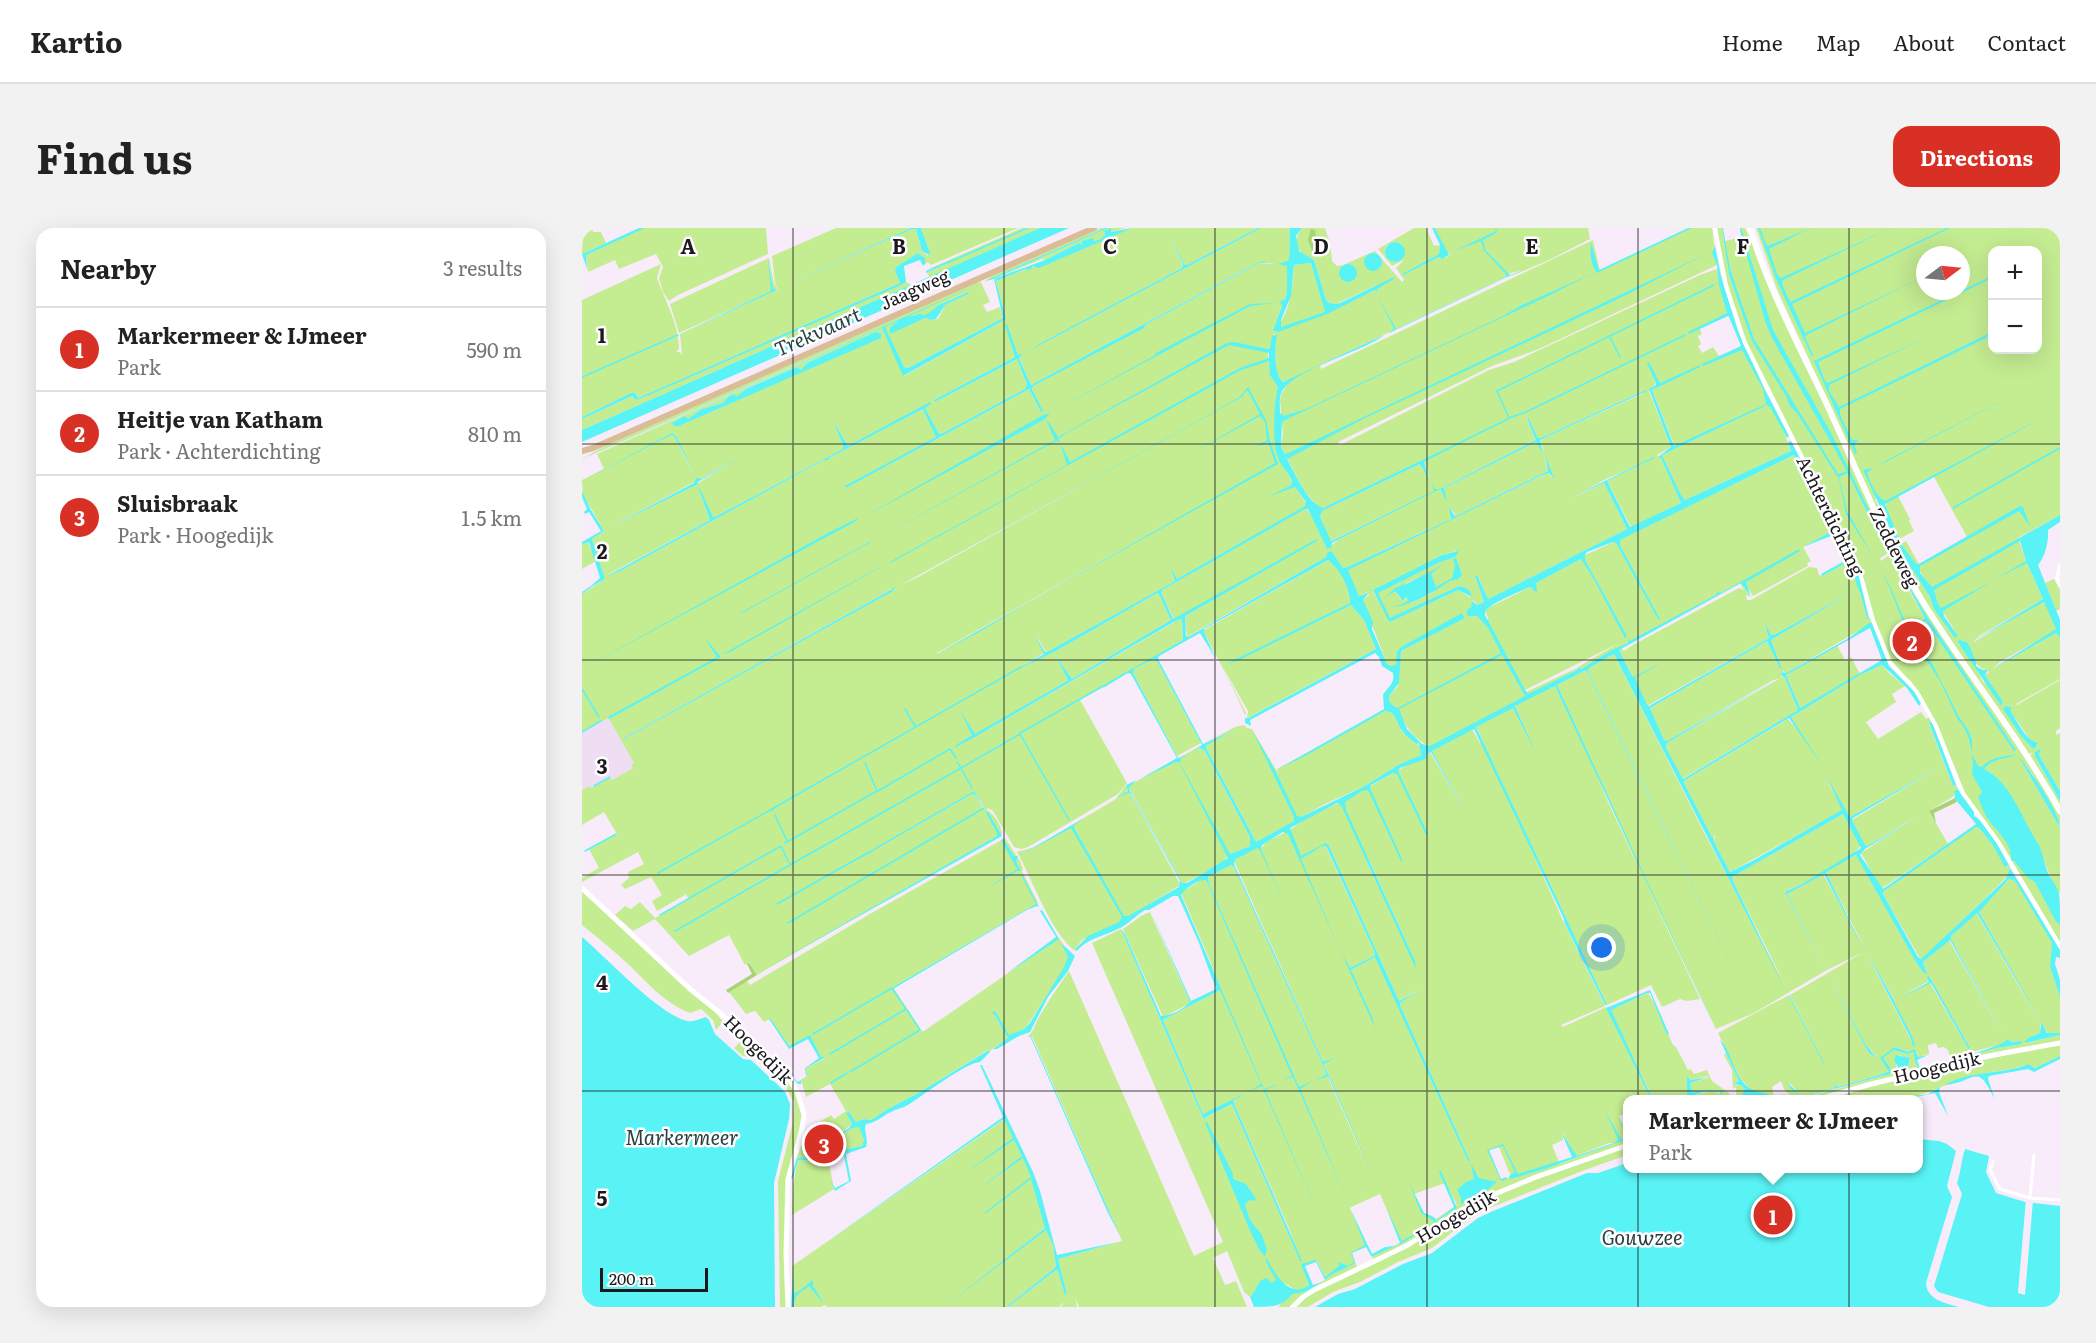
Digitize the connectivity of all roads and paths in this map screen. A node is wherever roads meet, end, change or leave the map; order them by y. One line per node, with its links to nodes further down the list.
1 (1094, 228): 4 (main road, Jaagweg)
2 (1715, 228): 9 (street, Achterdichting)
3 (1751, 231): 7 (main road, Zeddeweg)
4 (582, 453)
5 (2060, 566): 6 (street)
6 (2060, 585)
7 (2060, 811)
8 (582, 888): 17 (street, Hoogedijk)
9 (2060, 946)
10 (2060, 1043): 11 (street, Hoogedijk)
11 (1833, 1095)
12 (1623, 1147): 18 (street, Hoogedijk)
13 (2034, 1155): 15 (street)
14 (1992, 1161): 15 (street)
15 (2030, 1199): 16 (street)
16 (2060, 1200)
17 (788, 1307)
18 (1293, 1307)

